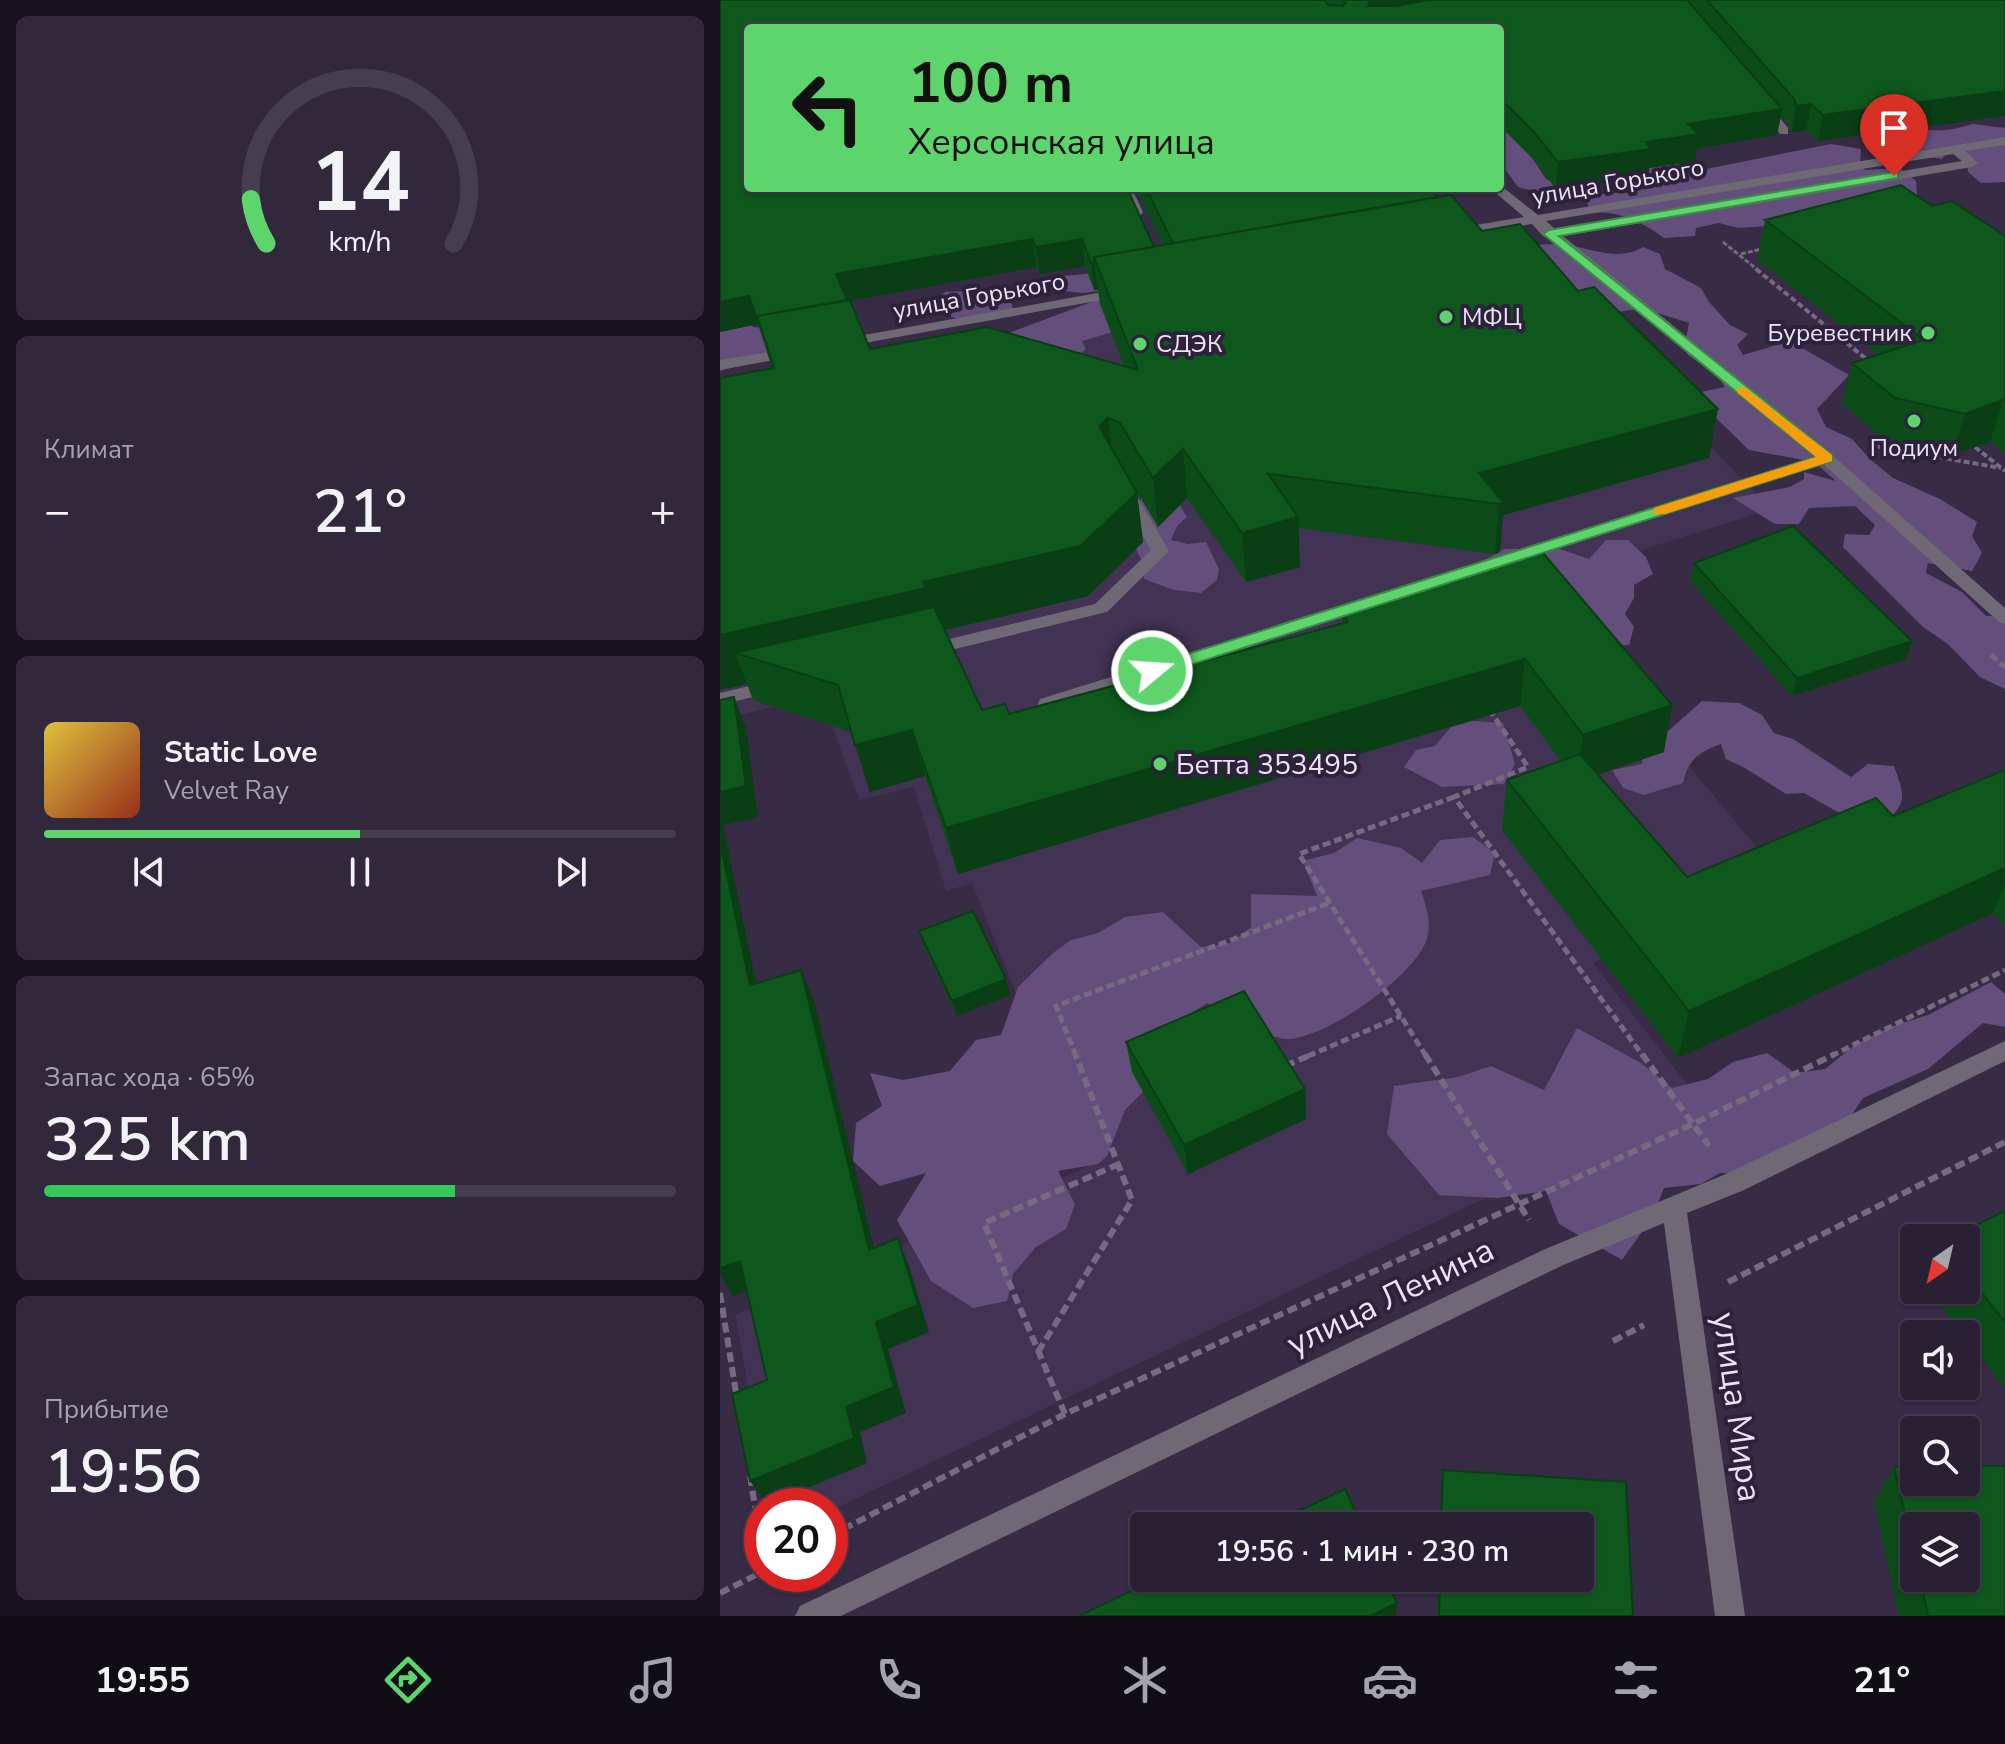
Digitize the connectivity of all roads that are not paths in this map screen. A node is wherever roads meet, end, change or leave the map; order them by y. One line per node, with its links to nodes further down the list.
1 (1749, 90): 2 (street)
2 (1784, 131)
3 (2005, 141): 4 (street, улица Горького)
4 (1956, 150): 7 (street, улица Горького); 9 (street, улица Горького)
5 (1127, 192): 8 (street)
6 (1501, 192): 7 (street)
7 (1531, 219): 9 (street); 10 (street, улица Горького)
8 (1144, 227)
9 (1549, 234): 15 (street)
10 (1438, 236)
11 (1140, 289): 12 (street, улица Горького)
12 (829, 345)
13 (813, 348): 14 (street)
14 (720, 365)
15 (1826, 458): 17 (street); 21 (street)
16 (1116, 474): 18 (street)
17 (2005, 618)
18 (903, 655)
19 (796, 681): 20 (street)
20 (720, 699)
21 (1031, 709)
22 (2005, 1050): 23 (street, улица Ленина)
23 (1674, 1207): 24 (street, улица Ленина); 25 (street, улица Мира)
24 (810, 1616)
25 (1730, 1616)

